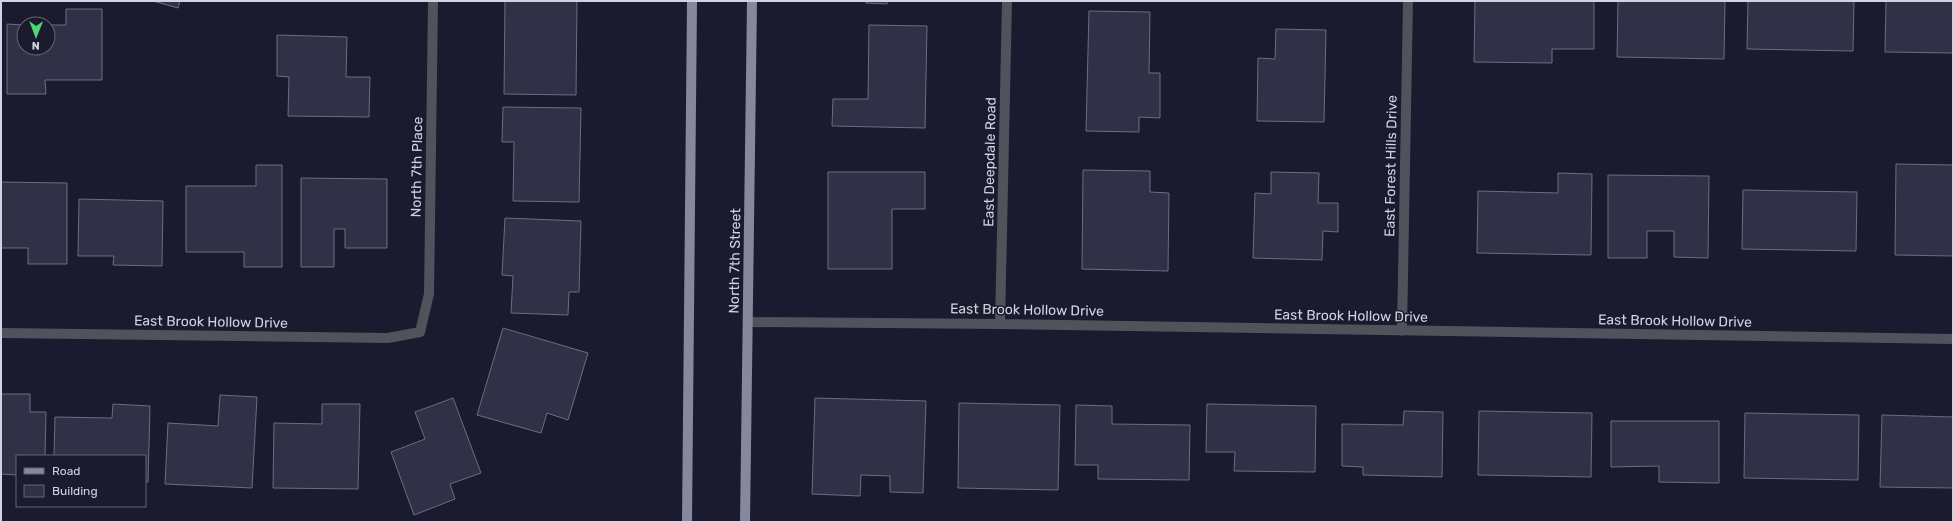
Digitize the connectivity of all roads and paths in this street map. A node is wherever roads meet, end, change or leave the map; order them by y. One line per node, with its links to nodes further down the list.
1 (433, 1): 9 (street, North 7th Place)
2 (692, 1): 12 (main road)
3 (752, 1): 6 (main road, North 7th Street)
4 (1007, 1): 7 (street, East Deepdale Road)
5 (1408, 1): 8 (street, East Forest Hills Drive)
6 (748, 322): 7 (street, East Brook Hollow Drive); 13 (main road, North 7th Street)
7 (1000, 324): 8 (street, East Brook Hollow Drive)
8 (1402, 331): 11 (street, East Brook Hollow Drive)
9 (420, 332): 10 (street, East Brook Hollow Drive)
10 (1, 333)
11 (1953, 339)
12 (687, 522)
13 (745, 522)

